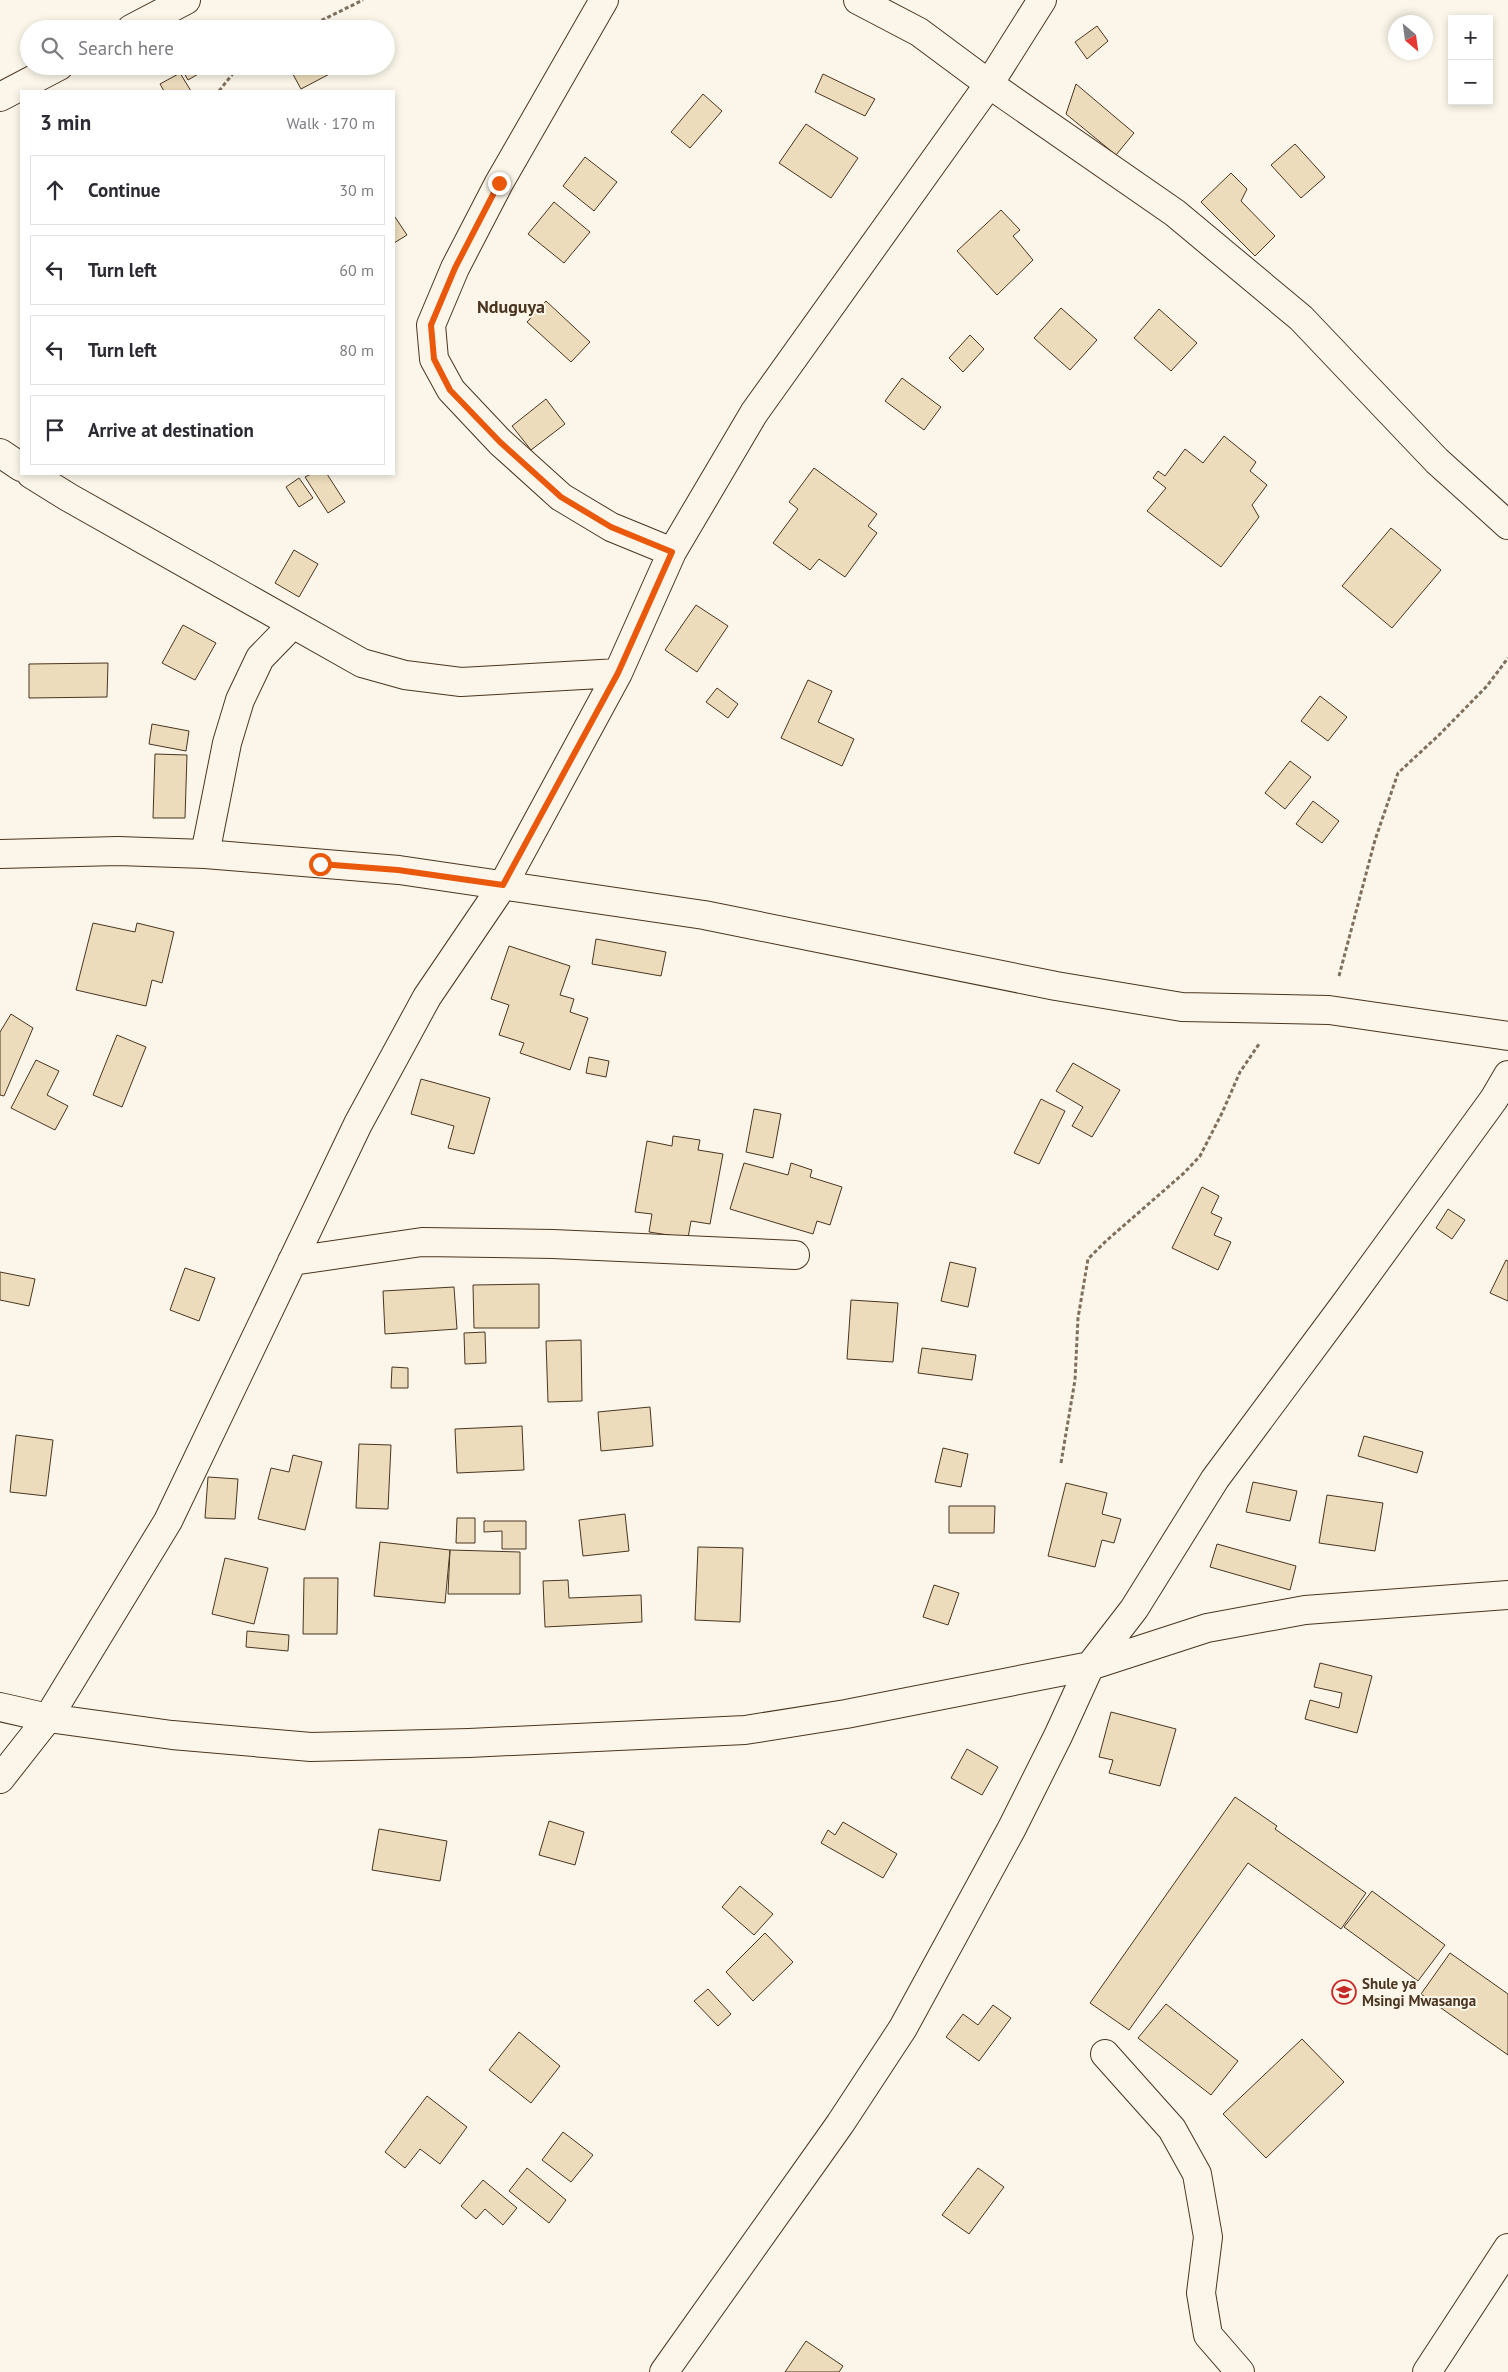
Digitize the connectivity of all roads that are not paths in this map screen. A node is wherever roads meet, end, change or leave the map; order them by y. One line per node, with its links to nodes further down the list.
1 (186, 0): 5 (street)
2 (604, 0): 13 (street)
3 (858, 0): 7 (street)
4 (1042, 0): 7 (street)
5 (148, 20)
6 (42, 75): 8 (street)
7 (989, 84): 12 (street); 13 (street)
8 (0, 97)
9 (0, 453): 10 (street)
10 (20, 466)
11 (33, 475): 14 (street)
12 (1508, 525)
13 (672, 552): 15 (street)
14 (292, 625): 15 (street); 17 (street)
15 (618, 673): 18 (street)
16 (0, 854): 17 (street)
17 (205, 854): 18 (street)
18 (503, 885): 19 (street); 22 (street)
19 (1508, 1036)
20 (1508, 1075): 24 (street)
21 (795, 1255): 22 (street)
22 (292, 1261): 26 (street)
23 (1508, 1595): 24 (street)
24 (1090, 1666): 26 (street); 30 (street)
25 (0, 1707): 26 (street)
26 (48, 1718): 27 (street)
27 (0, 1779)
28 (1106, 2054): 31 (street)
29 (1508, 2248): 32 (street)
30 (664, 2372)
31 (1240, 2372)
32 (1427, 2372)

